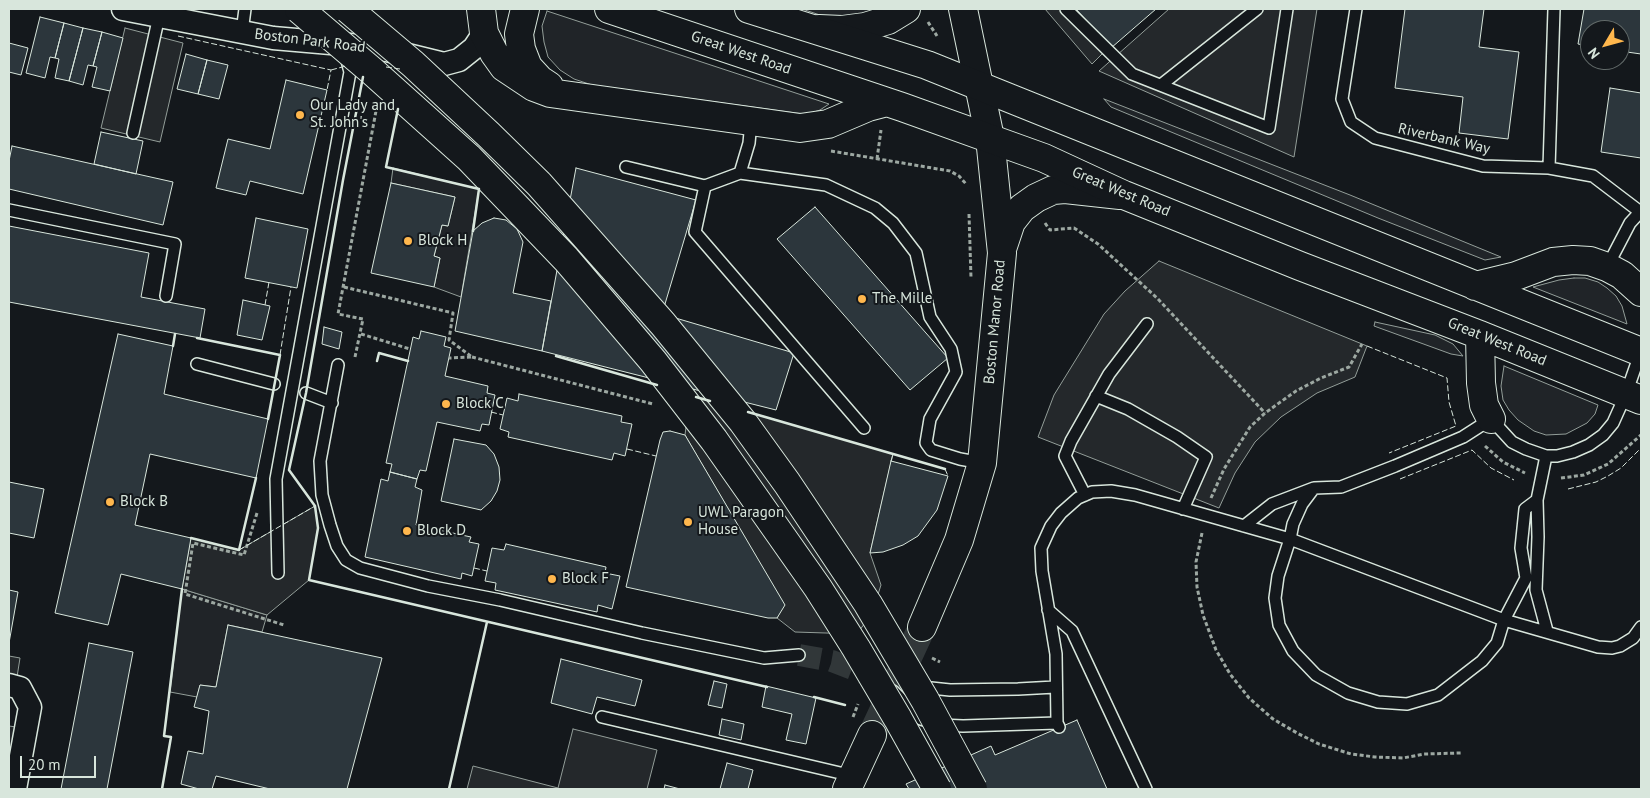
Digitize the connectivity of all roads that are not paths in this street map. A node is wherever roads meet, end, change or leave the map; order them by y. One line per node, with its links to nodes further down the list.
1 (124, 9): 15 (street, Boston Park Road)
2 (245, 9): 18 (lane)
3 (299, 9): 72 (main road, bridge)
4 (348, 9): 73 (main road, bridge)
5 (525, 9): 22 (main road)
6 (609, 9): 23 (main road, Great West Road)
7 (749, 9): 17 (main road)
8 (964, 9): 21 (main road, Boston Manor Road)
9 (1066, 9): 20 (lane)
10 (1257, 9): 20 (lane)
11 (1287, 9): 20 (lane)
12 (1356, 9): 28 (lane, Riverbank Way)
13 (1554, 9): 28 (lane)
14 (916, 13): 17 (main road)
15 (159, 16): 18 (street, Boston Park Road); 25 (lane)
16 (483, 21): 19 (street, Boston Park Road); 22 (main road)
17 (812, 29): 21 (main road)
18 (242, 32): 19 (street, Boston Park Road)
19 (342, 44): 59 (lane)
20 (1161, 85)
21 (980, 86): 26 (main road, Boston Manor Road); 36 (main road)
22 (575, 98): 24 (main road)
23 (884, 114): 24 (main road); 26 (main road, Great West Road)
24 (751, 122): 29 (lane)
25 (134, 134)
26 (990, 138): 31 (main road, Great West Road); 34 (main road, Boston Manor Road)
27 (626, 167): 30 (lane)
28 (1549, 168): 33 (lane, Riverbank Way)
29 (740, 172): 30 (lane); 52 (lane)
30 (705, 186): 50 (lane)
31 (1124, 195): 34 (main road); 40 (main road, Great West Road)
32 (9, 210): 38 (lane)
33 (1640, 211): 35 (lane, Riverbank Way)
34 (1002, 253): 52 (main road, Boston Manor Road)
35 (1607, 267): 36 (main road); 37 (main road)
36 (1475, 286): 41 (main road)
37 (1639, 292)
38 (166, 296)
39 (1147, 324): 46 (lane)
40 (1480, 335): 47 (main road, Great West Road); 49 (main road)
41 (1641, 351): 47 (lane)
42 (197, 364): 44 (lane)
43 (338, 365): 48 (lane)
44 (274, 384)
45 (306, 393): 48 (lane)
46 (1096, 396): 54 (lane); 56 (lane)
47 (1634, 397): 51 (lane)
48 (332, 403): 65 (lane)
49 (1491, 419): 51 (lane); 53 (lane)
50 (864, 428)
51 (1546, 456): 55 (lane)
52 (982, 463): 62 (main road, Boston Manor Road)
53 (1314, 488): 57 (lane); 58 (lane)
54 (1084, 495): 56 (lane); 60 (lane)
55 (1538, 500): 61 (lane); 64 (lane)
56 (1183, 509): 57 (lane)
57 (1244, 526): 58 (lane)
58 (1290, 540): 61 (lane); 61 (lane)
59 (278, 573)
60 (1048, 610): 67 (lane); 74 (lane)
61 (1504, 620): 64 (lane)
62 (922, 627)
63 (1641, 629): 64 (lane)
64 (1547, 631)
65 (799, 655)
66 (9, 686): 71 (street)
67 (1055, 687): 67 (lane)
68 (602, 717): 70 (lane)
69 (872, 735): 70 (main road)
70 (850, 782)
71 (15, 789)
72 (937, 789)
73 (973, 789)
74 (1146, 789)

